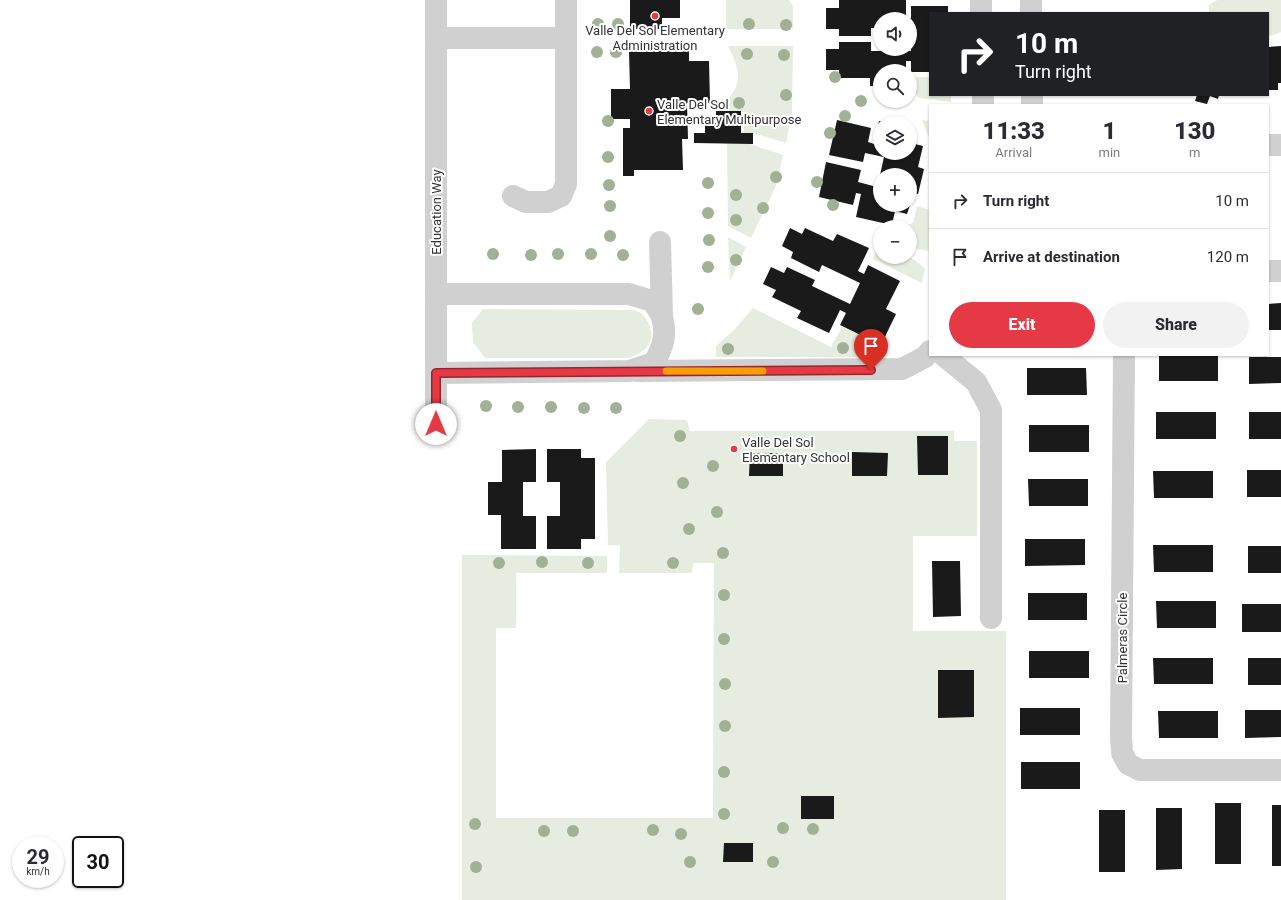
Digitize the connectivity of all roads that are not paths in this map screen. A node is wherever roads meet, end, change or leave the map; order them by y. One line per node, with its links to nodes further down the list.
1 (436, 0): 7 (street, Education Way)
2 (566, 0): 8 (street)
3 (981, 0): 5 (street)
4 (1031, 0): 6 (street)
5 (981, 12)
6 (1032, 12)
7 (436, 38): 8 (street); 15 (street, Education Way)
8 (566, 38): 11 (street)
9 (1269, 145): 10 (street)
10 (1281, 145)
11 (514, 196)
12 (660, 242): 16 (street)
13 (1269, 271): 14 (street)
14 (1281, 271)
15 (436, 294): 16 (street); 21 (street, Education Way)
16 (662, 316): 20 (street)
17 (929, 352): 20 (street)
18 (944, 356): 23 (street)
19 (1124, 356): 24 (street, Palmeras Circle)
20 (629, 371): 21 (street)
21 (436, 373): 22 (street, Education Way)
22 (436, 424)
23 (991, 618)
24 (1281, 770)

